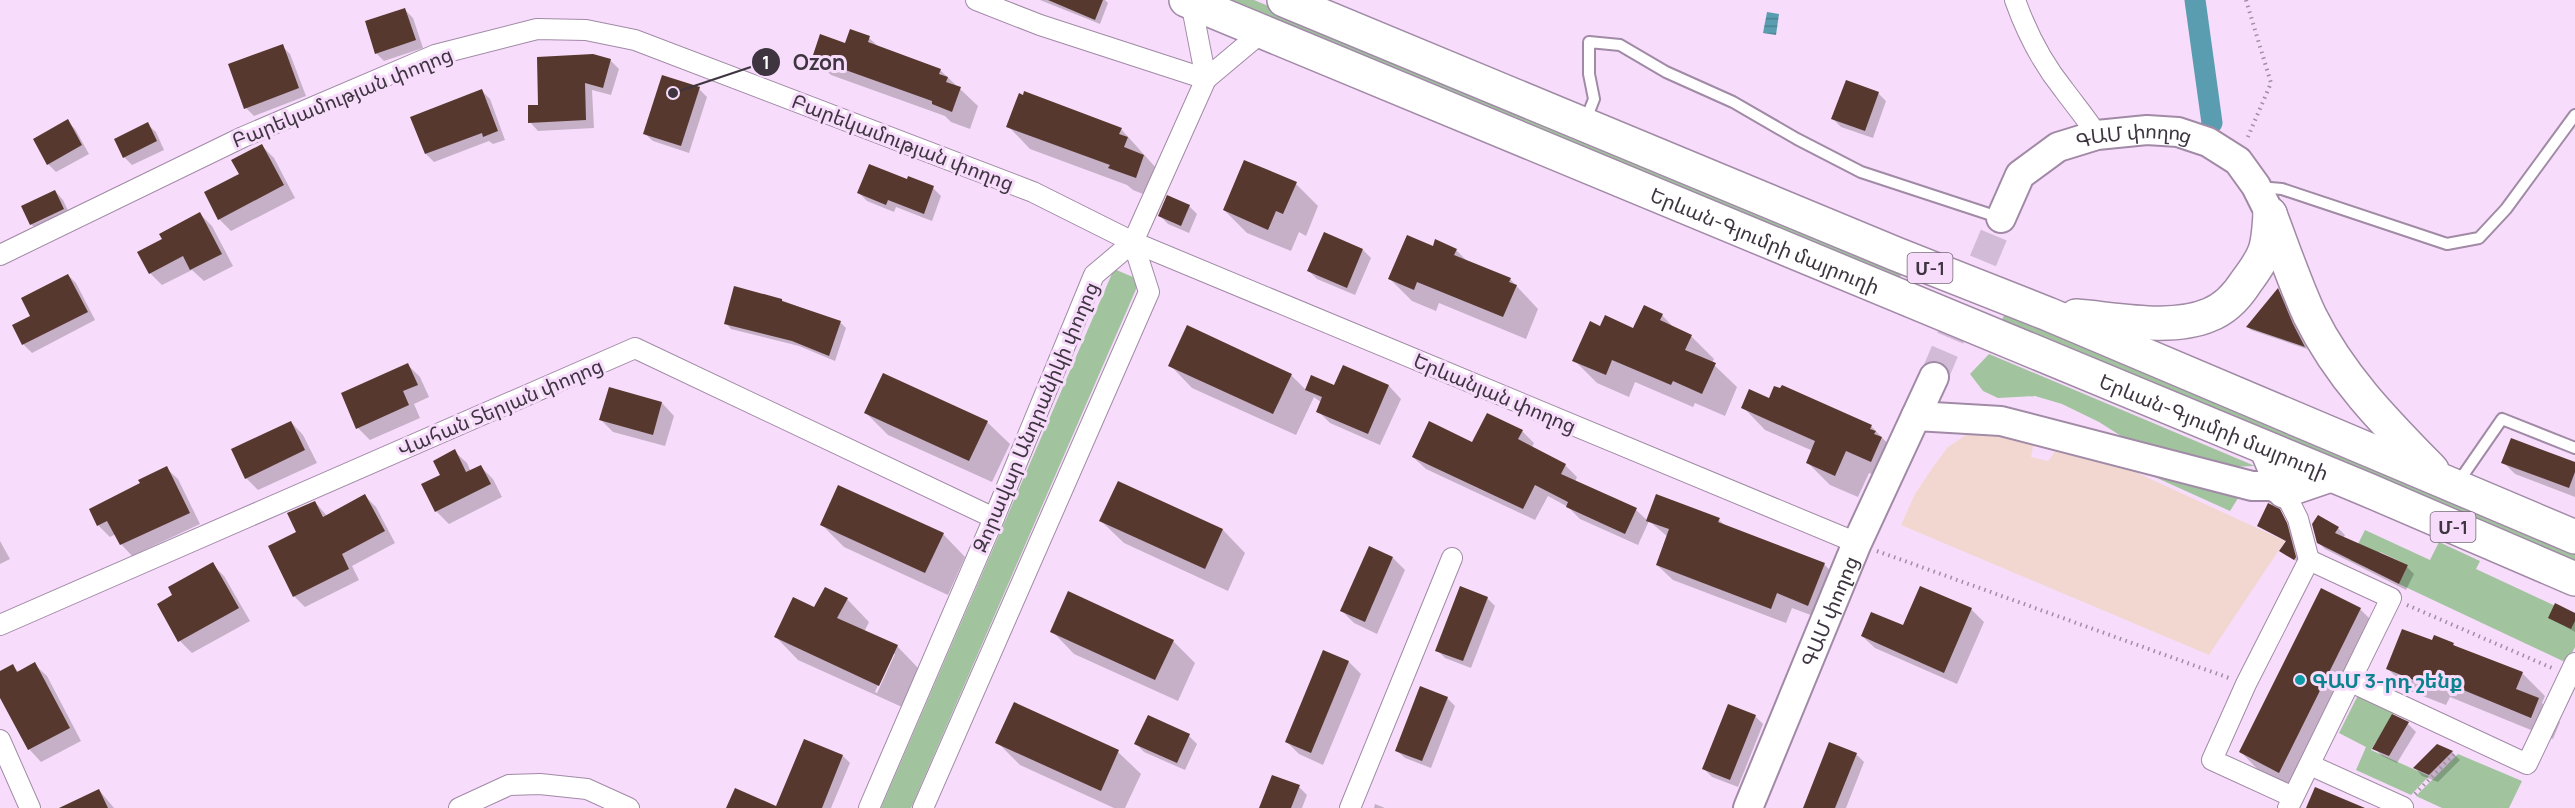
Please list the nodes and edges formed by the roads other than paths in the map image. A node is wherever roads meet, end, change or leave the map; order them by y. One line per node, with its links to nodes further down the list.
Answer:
1 (976, 0): 6 (street)
2 (1284, 0): 8 (highway, Երևան-Գյումրի մայրուղի / Մ-1)
3 (2015, 0): 9 (street)
4 (1189, 1): 5 (highway, Երևան-Գյումրի մայրուղի / Մ-1); 6 (street)
5 (1262, 32): 6 (street); 18 (highway, Երևան-Գյումրի մայրուղի / Մ-1)
6 (1206, 79): 12 (street)
7 (2575, 114): 10 (lane)
8 (1585, 123): 11 (lane); 14 (highway, Երևան-Գյումրի մայրուղի / Մ-1)
9 (2097, 135): 10 (street, ԳԱՄ փողոց); 11 (street, ԳԱՄ փողոց)
10 (2263, 200): 14 (highway); 20 (highway)
11 (2001, 218)
12 (1133, 242): 13 (street, Բարեկամության փողոց); 22 (street, Զորավար Անդրանիկի փողոց); 24 (street, Երևանյան փողոց); 40 (street)
13 (0, 255)
14 (2048, 314): 20 (highway, Երևան-Գյումրի մայրուղի / Մ-1)
15 (1934, 377): 16 (street, ԳԱՄ փողոց)
16 (1916, 416): 21 (street); 24 (street, ԳԱՄ փողոց)
17 (2575, 448): 20 (lane)
18 (2267, 450): 19 (highway, Երևան-Գյումրի մայրուղի / Մ-1); 21 (highway)
19 (2331, 475): 21 (highway); 27 (highway, Երևան-Գյումրի մայրուղի / Մ-1)
20 (2449, 484): 23 (highway, Երևան-Գյումրի մայրուղի / Մ-1)
21 (2284, 491): 26 (street)
22 (994, 518): 28 (street, Վահան Տերյան փողոց); 39 (street, Զորավար Անդրանիկի փողոց)
23 (2575, 537)
24 (1857, 543): 42 (street, ԳԱՄ փողոց)
25 (1452, 558): 41 (street)
26 (2309, 560): 30 (street); 34 (street)
27 (2575, 579)
28 (0, 625)
29 (2572, 670): 30 (street)
30 (2350, 682): 32 (street)
31 (0, 740): 36 (street)
32 (2310, 765): 34 (street); 35 (street)
33 (586, 799): 37 (street); 38 (street)
34 (2290, 803)
35 (2403, 807)
36 (30, 808)
37 (459, 808)
38 (629, 808)
39 (869, 808)
40 (923, 808)
41 (1350, 808)
42 (1748, 808)

